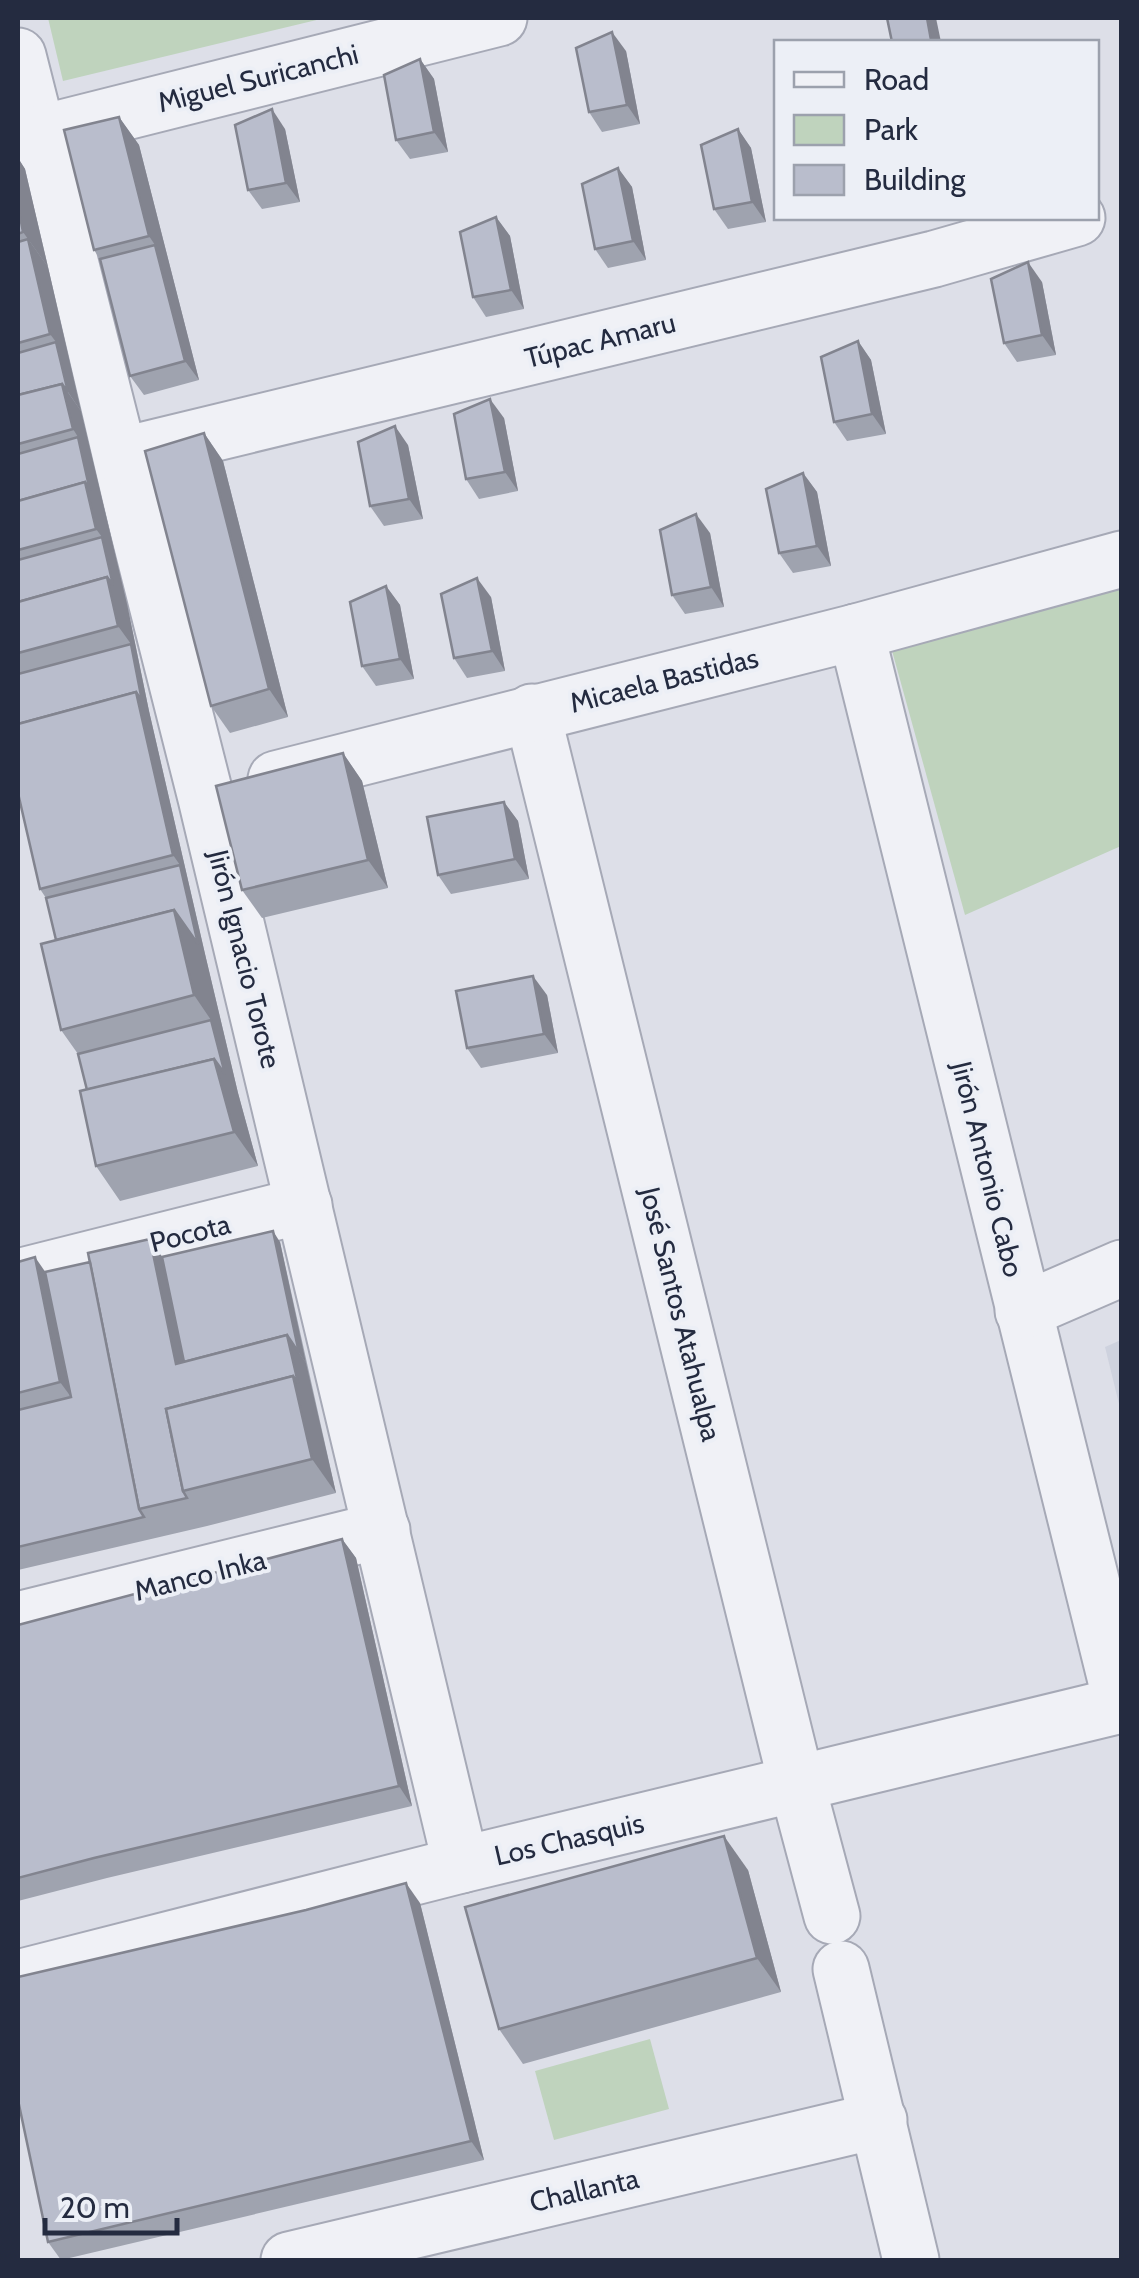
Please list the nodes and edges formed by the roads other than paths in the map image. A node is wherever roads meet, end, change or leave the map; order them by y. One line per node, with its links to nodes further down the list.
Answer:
1 (499, 18): 2 (street, Miguel Suricanchi)
2 (378, 32): 4 (street, Miguel Suricanchi)
3 (18, 56): 4 (street, Jirón Ignacio Torote)
4 (27, 137): 6 (street, Jirón Ignacio Torote)
5 (1070, 220): 6 (street, Túpac Amaru)
6 (120, 456): 10 (street, Jirón Ignacio Torote)
7 (1122, 560): 8 (street, Micaela Bastidas)
8 (856, 632): 9 (street, Micaela Bastidas); 14 (street, Jirón Antonio Cabo)
9 (532, 712): 10 (street, Micaela Bastidas); 18 (street, José Santos Atahualpa)
10 (206, 798): 11 (street, Jirón Ignacio Torote)
11 (304, 1205): 13 (street, Pocota); 15 (street, Jirón Ignacio Torote)
12 (1122, 1268): 14 (street)
13 (18, 1277)
14 (1024, 1311): 17 (street, Jirón Antonio Cabo)
15 (382, 1530): 16 (street, Manco Inka); 19 (street, Jirón Ignacio Torote)
16 (18, 1620)
17 (1120, 1691): 18 (street, Los Chasquis)
18 (796, 1785): 19 (street, Los Chasquis); 20 (street, José Santos Atahualpa)
19 (462, 1864): 22 (street, Los Chasquis)
20 (832, 1916)
21 (841, 1969): 23 (street)
22 (18, 1978)
23 (878, 2120): 24 (street, Challanta); 25 (street)
24 (289, 2260)
25 (911, 2260)

